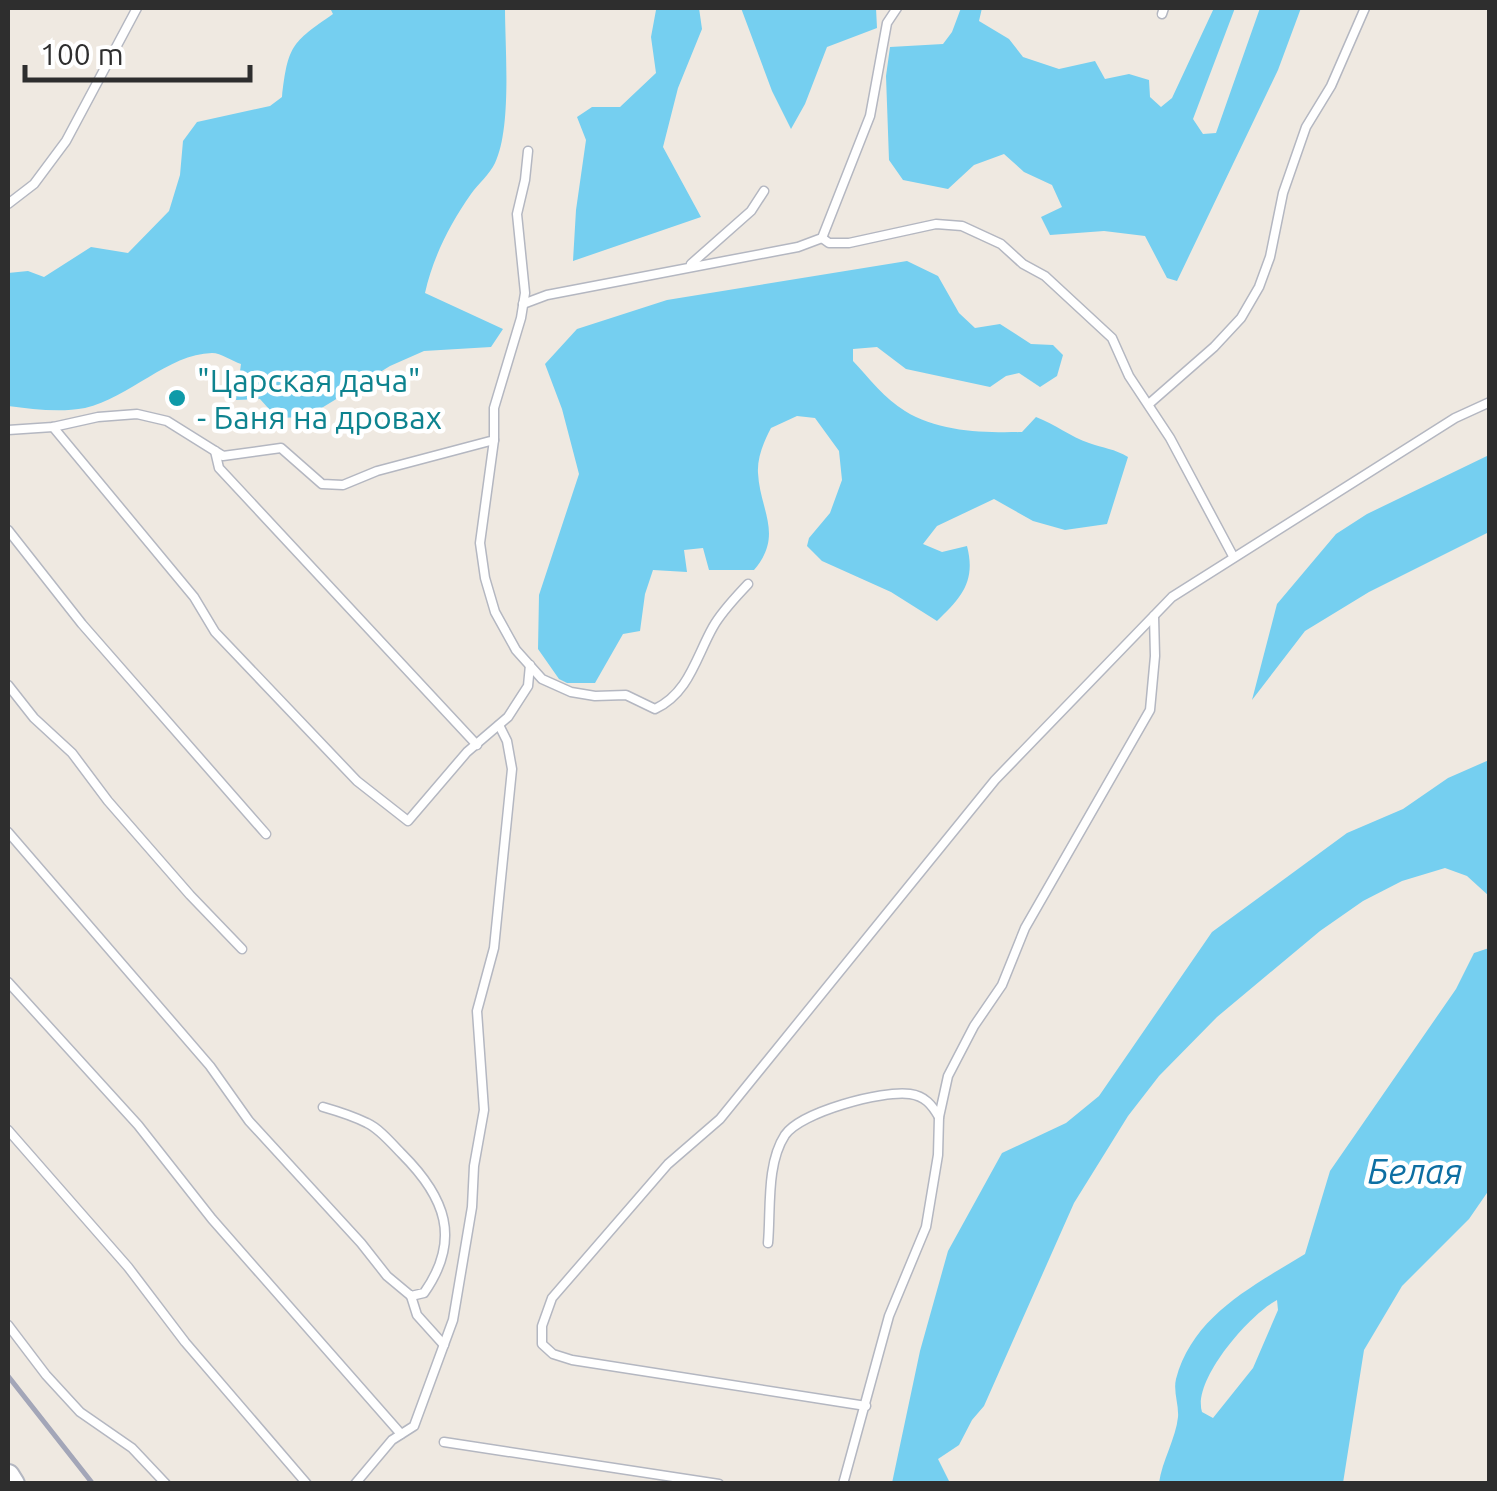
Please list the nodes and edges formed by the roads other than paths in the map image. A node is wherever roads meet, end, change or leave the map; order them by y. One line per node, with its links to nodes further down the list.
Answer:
1 (136, 8): 6 (lane)
2 (896, 8): 7 (lane)
3 (1365, 8): 10 (lane)
4 (528, 151): 9 (lane)
5 (764, 191): 8 (lane)
6 (8, 204)
7 (822, 238): 8 (lane); 10 (lane)
8 (688, 266): 9 (lane)
9 (523, 304): 14 (lane)
10 (1150, 402): 17 (lane)
11 (1490, 402): 17 (lane)
12 (53, 427): 13 (lane); 15 (lane); 23 (lane)
13 (8, 430)
14 (494, 440): 15 (lane); 20 (lane)
15 (215, 451): 23 (lane)
16 (8, 530): 25 (lane)
17 (1234, 556): 19 (lane)
18 (748, 584): 20 (lane)
19 (1154, 616): 29 (lane); 35 (lane)
20 (530, 665): 22 (lane)
21 (8, 685): 26 (lane)
22 (499, 726): 23 (lane); 34 (lane)
23 (476, 745)
24 (8, 832): 32 (lane)
25 (266, 834)
26 (242, 950)
27 (8, 982): 36 (lane)
28 (322, 1106): 32 (lane)
29 (940, 1117): 31 (lane); 35 (lane)
30 (8, 1130): 41 (lane)
31 (768, 1243)
32 (411, 1296): 34 (lane)
33 (8, 1325): 40 (lane)
34 (444, 1345): 36 (lane)
35 (866, 1406): 44 (lane)
36 (401, 1434): 42 (lane)
37 (444, 1442): 43 (lane)
38 (8, 1476): 39 (street)
39 (13, 1484)
40 (166, 1484)
41 (307, 1484)
42 (356, 1484)
43 (719, 1484)
44 (844, 1484)

